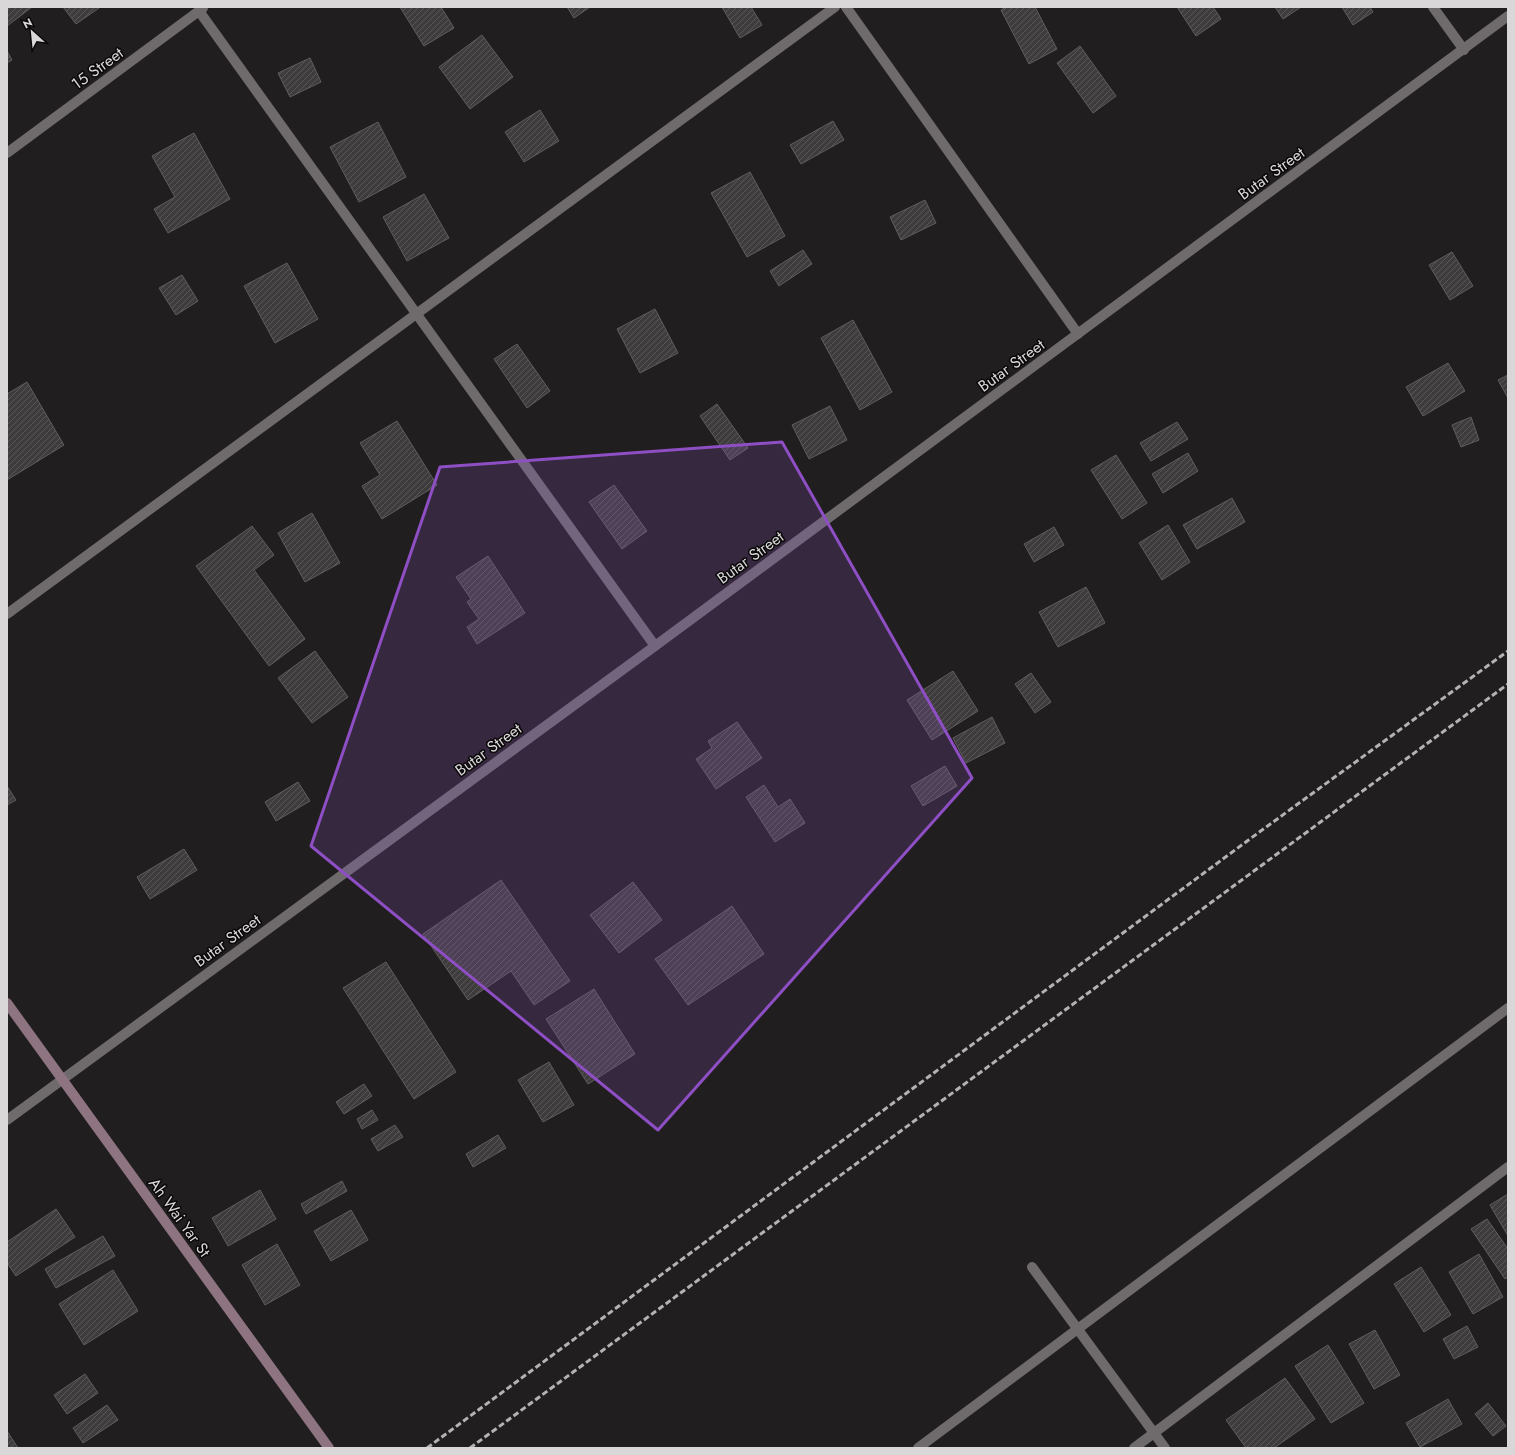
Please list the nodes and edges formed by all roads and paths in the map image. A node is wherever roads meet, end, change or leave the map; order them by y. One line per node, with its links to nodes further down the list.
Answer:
1 (835, 7): 8 (street)
2 (846, 7): 9 (street)
3 (1433, 7): 6 (street)
4 (202, 9): 7 (street, 15 Street); 8 (street)
5 (1508, 16): 6 (street, Butar Street)
6 (1464, 50): 9 (street, Butar Street)
7 (7, 152)
8 (417, 314): 10 (street); 11 (street)
9 (1078, 334): 11 (street, Butar Street)
10 (7, 614)
11 (655, 646): 14 (street, Butar Street)
12 (7, 1003): 14 (street, Ah Wai Yar St)
13 (1508, 1008): 18 (street)
14 (62, 1078): 15 (street, Butar Street); 20 (street, Ah Wai Yar St)
15 (7, 1120)
16 (1508, 1167): 19 (street)
17 (1032, 1267): 18 (street)
18 (1078, 1330): 19 (street); 21 (street)
19 (1154, 1433): 22 (street); 23 (street)
20 (329, 1448)
21 (918, 1448)
22 (1134, 1448)
23 (1165, 1448)

